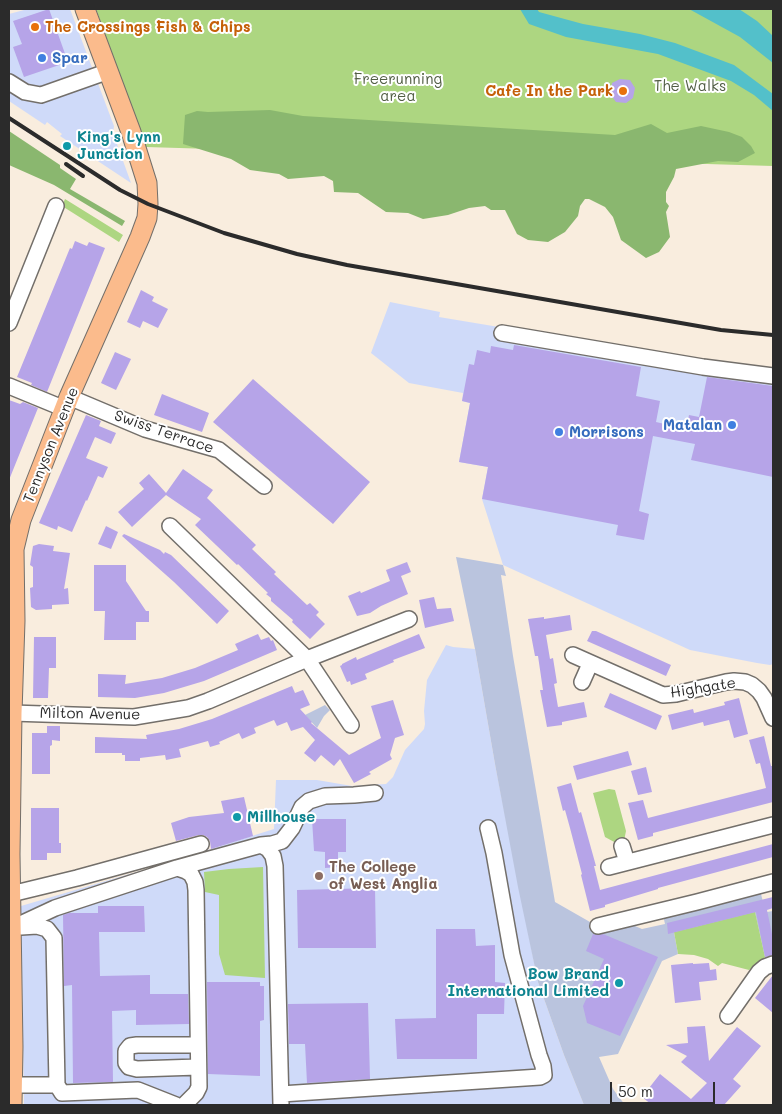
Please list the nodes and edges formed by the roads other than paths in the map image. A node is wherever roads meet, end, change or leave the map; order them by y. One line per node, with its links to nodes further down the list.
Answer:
1 (85, 9): 2 (main road, Tennyson Avenue)
2 (109, 71): 3 (street); 9 (main road, Tennyson Avenue)
3 (9, 82)
4 (56, 206): 5 (street)
5 (9, 323)
6 (502, 334): 7 (street)
7 (773, 376)
8 (9, 386): 9 (street, Swiss Terrace)
9 (67, 403): 10 (street, Swiss Terrace); 12 (main road, Tennyson Avenue)
10 (261, 477)
11 (170, 526): 15 (street)
12 (11, 571): 18 (main road, Tennyson Avenue)
13 (409, 619): 15 (street, Milton Avenue)
14 (573, 655): 16 (street, Highgate)
15 (307, 659): 18 (street, Milton Avenue); 20 (street)
16 (590, 664): 17 (street); 19 (street, Highgate)
17 (582, 682)
18 (12, 713): 22 (main road, Tennyson Avenue)
19 (773, 718)
20 (350, 725)
21 (375, 793): 26 (street)
22 (10, 817): 32 (main road, Tennyson Avenue)
23 (773, 825): 28 (street)
24 (488, 828): 44 (street)
25 (201, 844): 32 (street)
26 (262, 845): 30 (street); 44 (street)
27 (622, 846): 28 (street)
28 (628, 862): 29 (street)
29 (609, 867)
30 (177, 868): 33 (street); 39 (street)
31 (773, 882): 34 (street)
32 (11, 894): 35 (main road, Tennyson Avenue)
33 (55, 908): 35 (street); 36 (street)
34 (598, 926)
35 (12, 928): 36 (street); 40 (main road, Tennyson Avenue)
36 (54, 938): 43 (street)
37 (773, 964): 38 (street)
38 (728, 1016)
39 (197, 1045): 41 (street); 41 (street)
40 (11, 1048): 42 (main road, Tennyson Avenue)
41 (198, 1067): 47 (street)
42 (12, 1085): 43 (street); 45 (main road, Tennyson Avenue)
43 (56, 1086): 46 (street)
44 (281, 1100)
45 (12, 1105)
46 (176, 1105)
47 (184, 1105)

